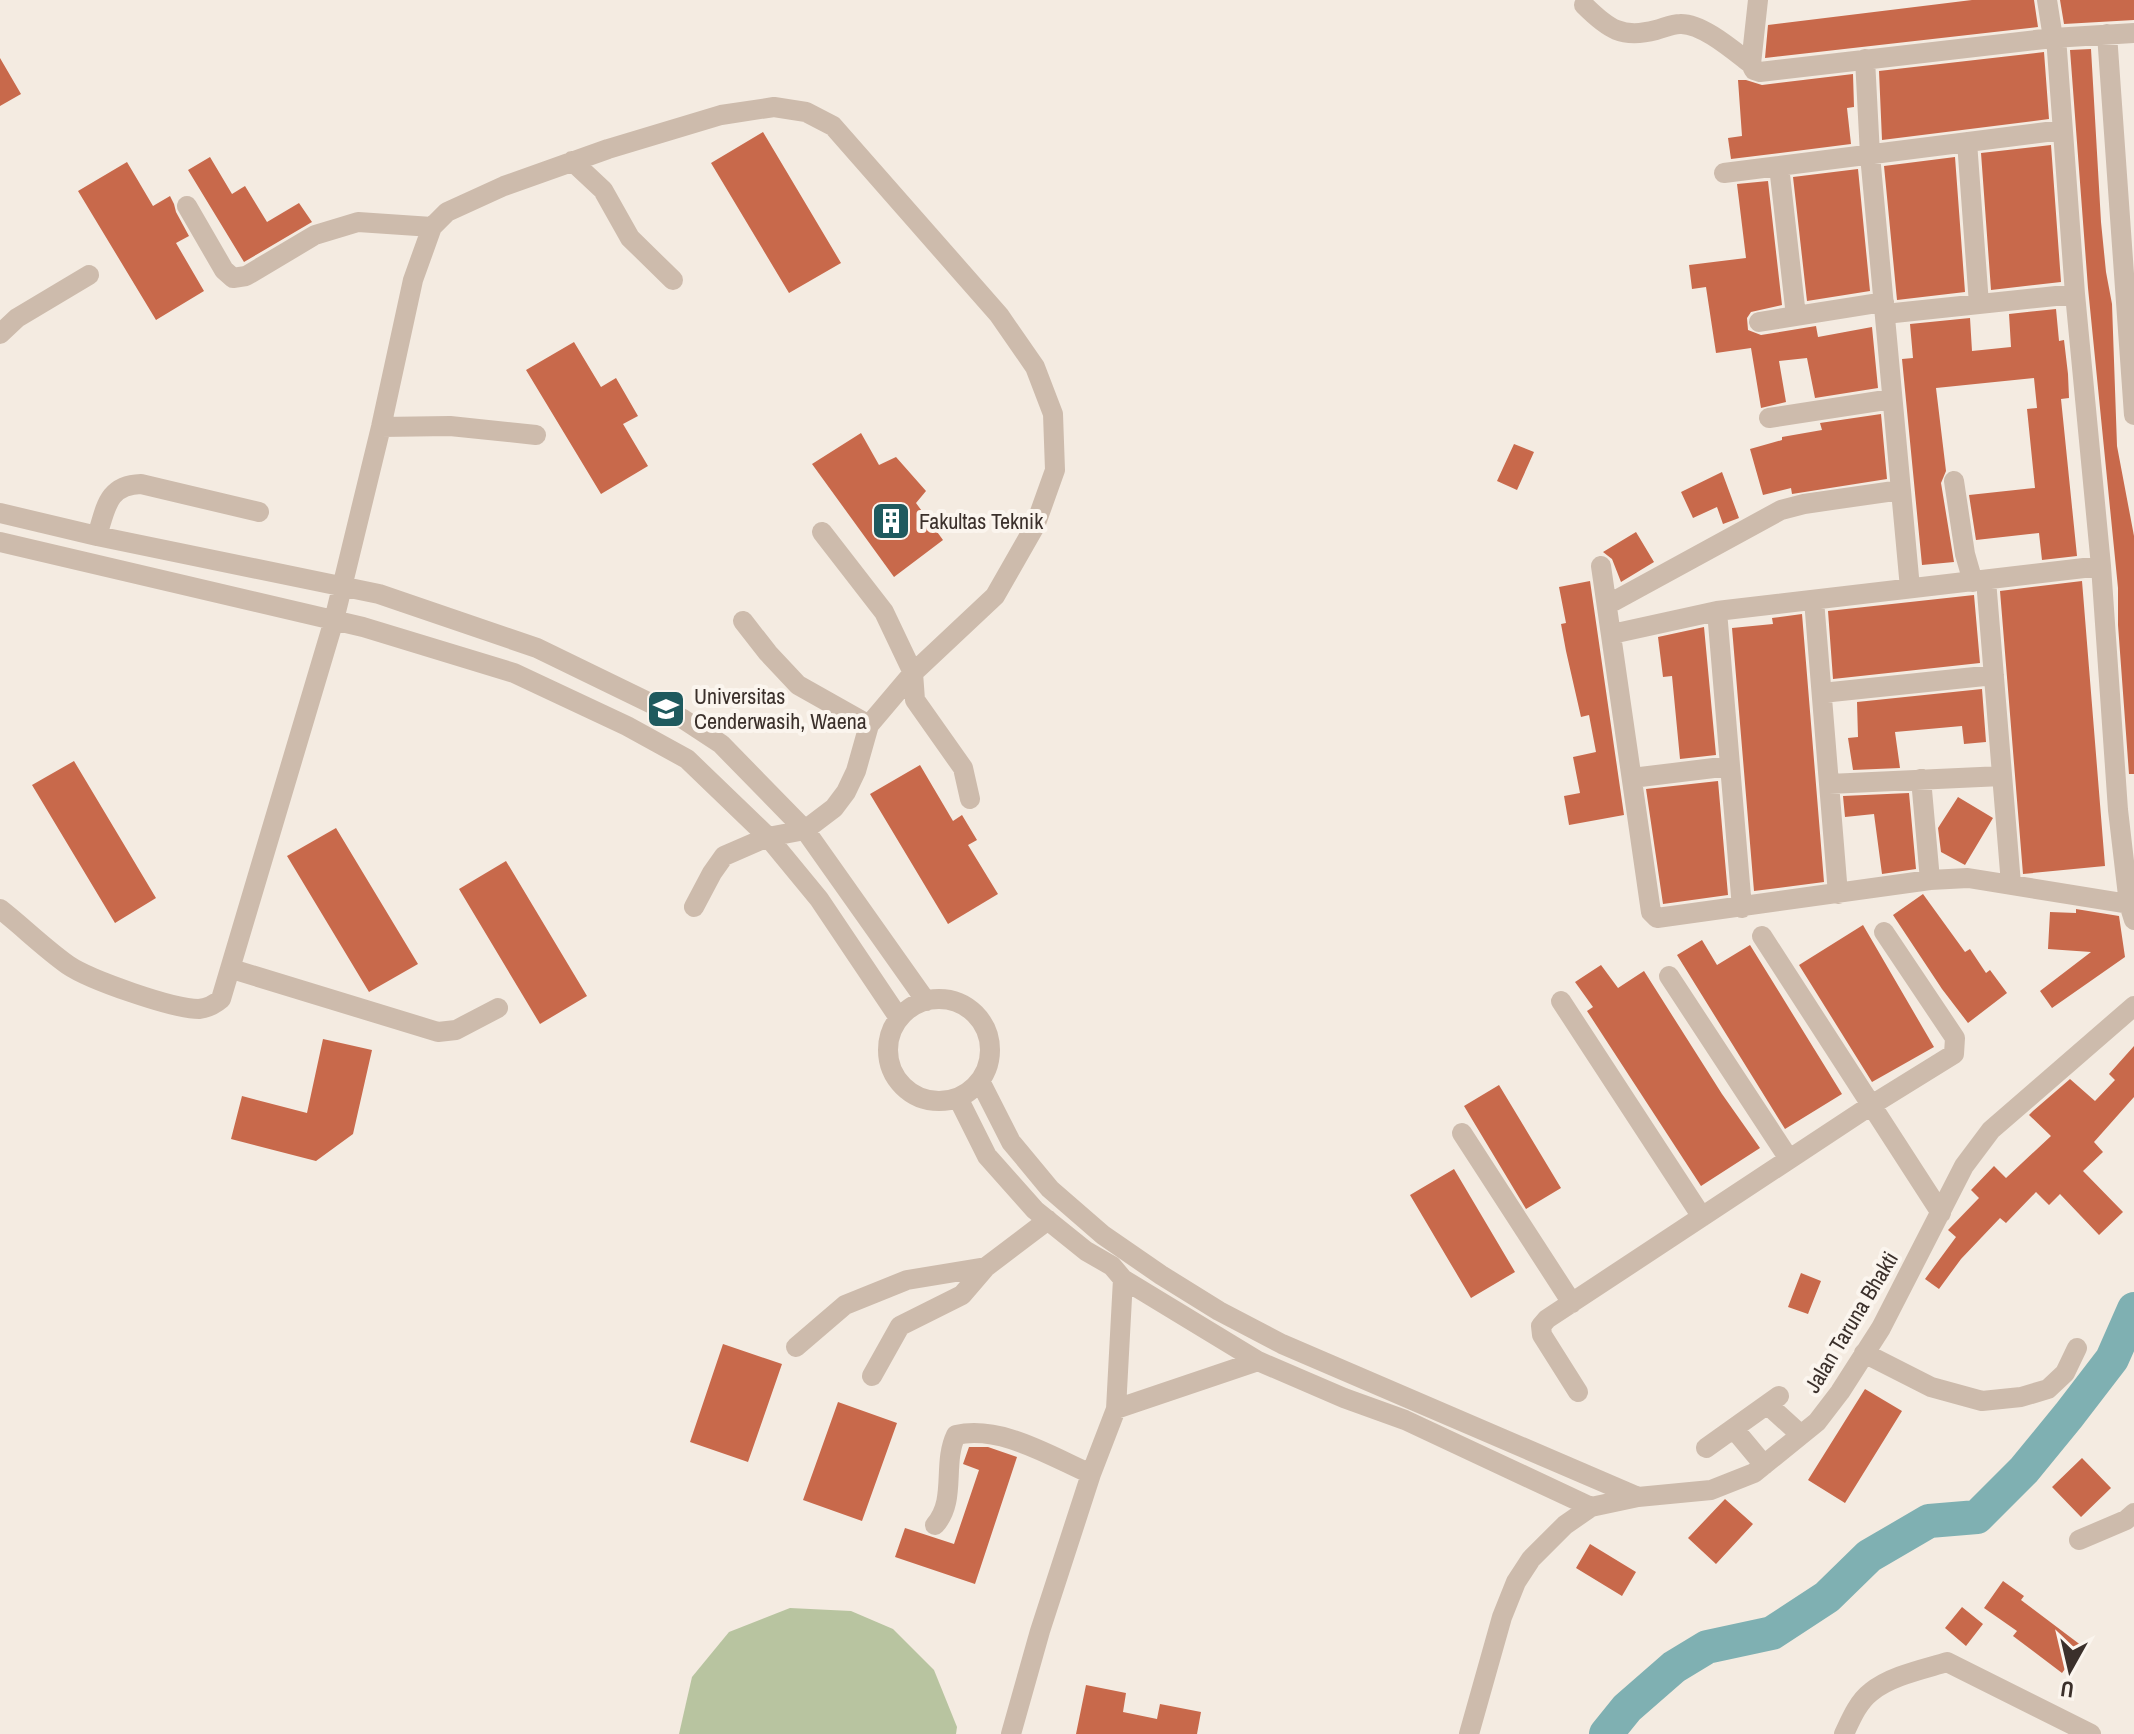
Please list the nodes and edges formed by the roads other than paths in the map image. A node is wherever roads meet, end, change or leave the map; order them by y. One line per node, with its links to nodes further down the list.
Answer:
1 (1758, 0): 8 (street)
2 (2047, 0): 6 (street)
3 (1584, 5): 8 (street)
4 (2134, 33): 5 (street)
5 (2107, 34): 6 (street); 26 (street)
6 (2054, 38): 7 (street); 9 (street)
7 (1865, 59): 8 (street); 11 (street)
8 (1751, 64)
9 (2062, 130): 10 (street); 19 (street)
10 (1967, 142): 11 (street); 20 (street)
11 (1870, 155): 13 (street); 21 (street)
12 (572, 161): 16 (street); 18 (street); 48 (street)
13 (1779, 166): 14 (street); 22 (street)
14 (1724, 173)
15 (187, 206): 16 (street)
16 (432, 227): 28 (street)
17 (89, 275): 24 (street)
18 (673, 280)
19 (2075, 294): 20 (street); 38 (street)
20 (1979, 304): 21 (street)
21 (1884, 308): 22 (street); 25 (street)
22 (1796, 316): 23 (street)
23 (1759, 322)
24 (0, 334)
25 (1892, 399): 27 (street); 31 (street)
26 (2134, 415)
27 (1769, 418)
28 (381, 427): 29 (street); 40 (street)
29 (536, 435)
30 (1954, 481): 39 (street)
31 (1901, 490): 41 (street); 43 (street)
32 (259, 512): 35 (street)
33 (0, 513): 35 (street)
34 (822, 532): 48 (street)
35 (97, 536): 40 (street)
36 (0, 542): 45 (street)
37 (1601, 566): 43 (street)
38 (2101, 566): 39 (street); 66 (street)
39 (1979, 581): 41 (street); 49 (street)
40 (342, 584): 45 (street); 58 (street)
41 (1910, 588): 42 (street)
42 (1814, 600): 44 (street); 50 (street)
43 (1607, 605): 47 (street)
44 (1717, 611): 47 (street); 52 (street)
45 (334, 620): 59 (street); 69 (street)
46 (743, 621): 51 (street)
47 (1612, 634): 54 (street)
48 (913, 673): 51 (street); 57 (street)
49 (1994, 675): 50 (street); 53 (street)
50 (1822, 693): 56 (street)
51 (869, 725): 58 (street)
52 (1730, 766): 54 (street); 64 (street)
53 (2002, 776): 55 (street); 61 (street)
54 (1632, 778): 64 (street)
55 (1921, 779): 56 (street); 60 (street)
56 (1829, 784): 62 (street)
57 (970, 799)
58 (805, 830): 59 (street); 71 (street)
59 (768, 837): 63 (street); 75 (street)
60 (1930, 880): 61 (street); 62 (street)
61 (2011, 884): 66 (street)
62 (1838, 894): 64 (street)
63 (694, 907)
64 (1742, 908)
65 (0, 909): 69 (street)
66 (2132, 912)
67 (1884, 932): 78 (street)
68 (1762, 936): 78 (street)
69 (232, 969): 74 (street)
70 (1669, 976): 80 (street)
71 (926, 1001): 75 (street); 76 (street)
72 (1561, 1001): 82 (street)
73 (2134, 1006): 81 (street, Jalan Taruna Bhakti)
74 (498, 1008)
75 (899, 1018): 77 (street)
76 (980, 1081): 77 (street); 99 (street)
77 (958, 1098): 83 (street)
78 (1870, 1106): 80 (street); 81 (street)
79 (1462, 1133): 86 (street)
80 (1789, 1159): 82 (street)
81 (1941, 1213): 89 (street, Jalan Taruna Bhakti)
82 (1702, 1217): 86 (street)
83 (1048, 1220): 84 (street); 85 (street)
84 (986, 1267): 87 (street); 91 (street)
85 (1123, 1279): 90 (street); 93 (street)
86 (1572, 1303): 92 (street)
87 (796, 1347)
88 (2077, 1348): 89 (street)
89 (1864, 1353): 95 (street, Jalan Taruna Bhakti)
90 (1258, 1361): 93 (street); 100 (street)
91 (872, 1376)
92 (1578, 1392)
93 (1116, 1409): 98 (street)
94 (1734, 1429): 95 (street); 96 (street); 97 (street)
95 (1801, 1435): 97 (street, Jalan Taruna Bhakti)
96 (1706, 1448)
97 (1764, 1465): 99 (street, Jalan Taruna Bhakti)
98 (1091, 1474): 102 (street); 104 (street)
99 (1638, 1497): 100 (street, Jalan Taruna Bhakti)
100 (1591, 1507): 105 (street, Jalan Taruna Bhakti)
101 (2134, 1513): 103 (street)
102 (935, 1525)
103 (2079, 1540)
104 (1011, 1734)
105 (1469, 1734)
106 (1844, 1734): 107 (street)
107 (2091, 1734)

